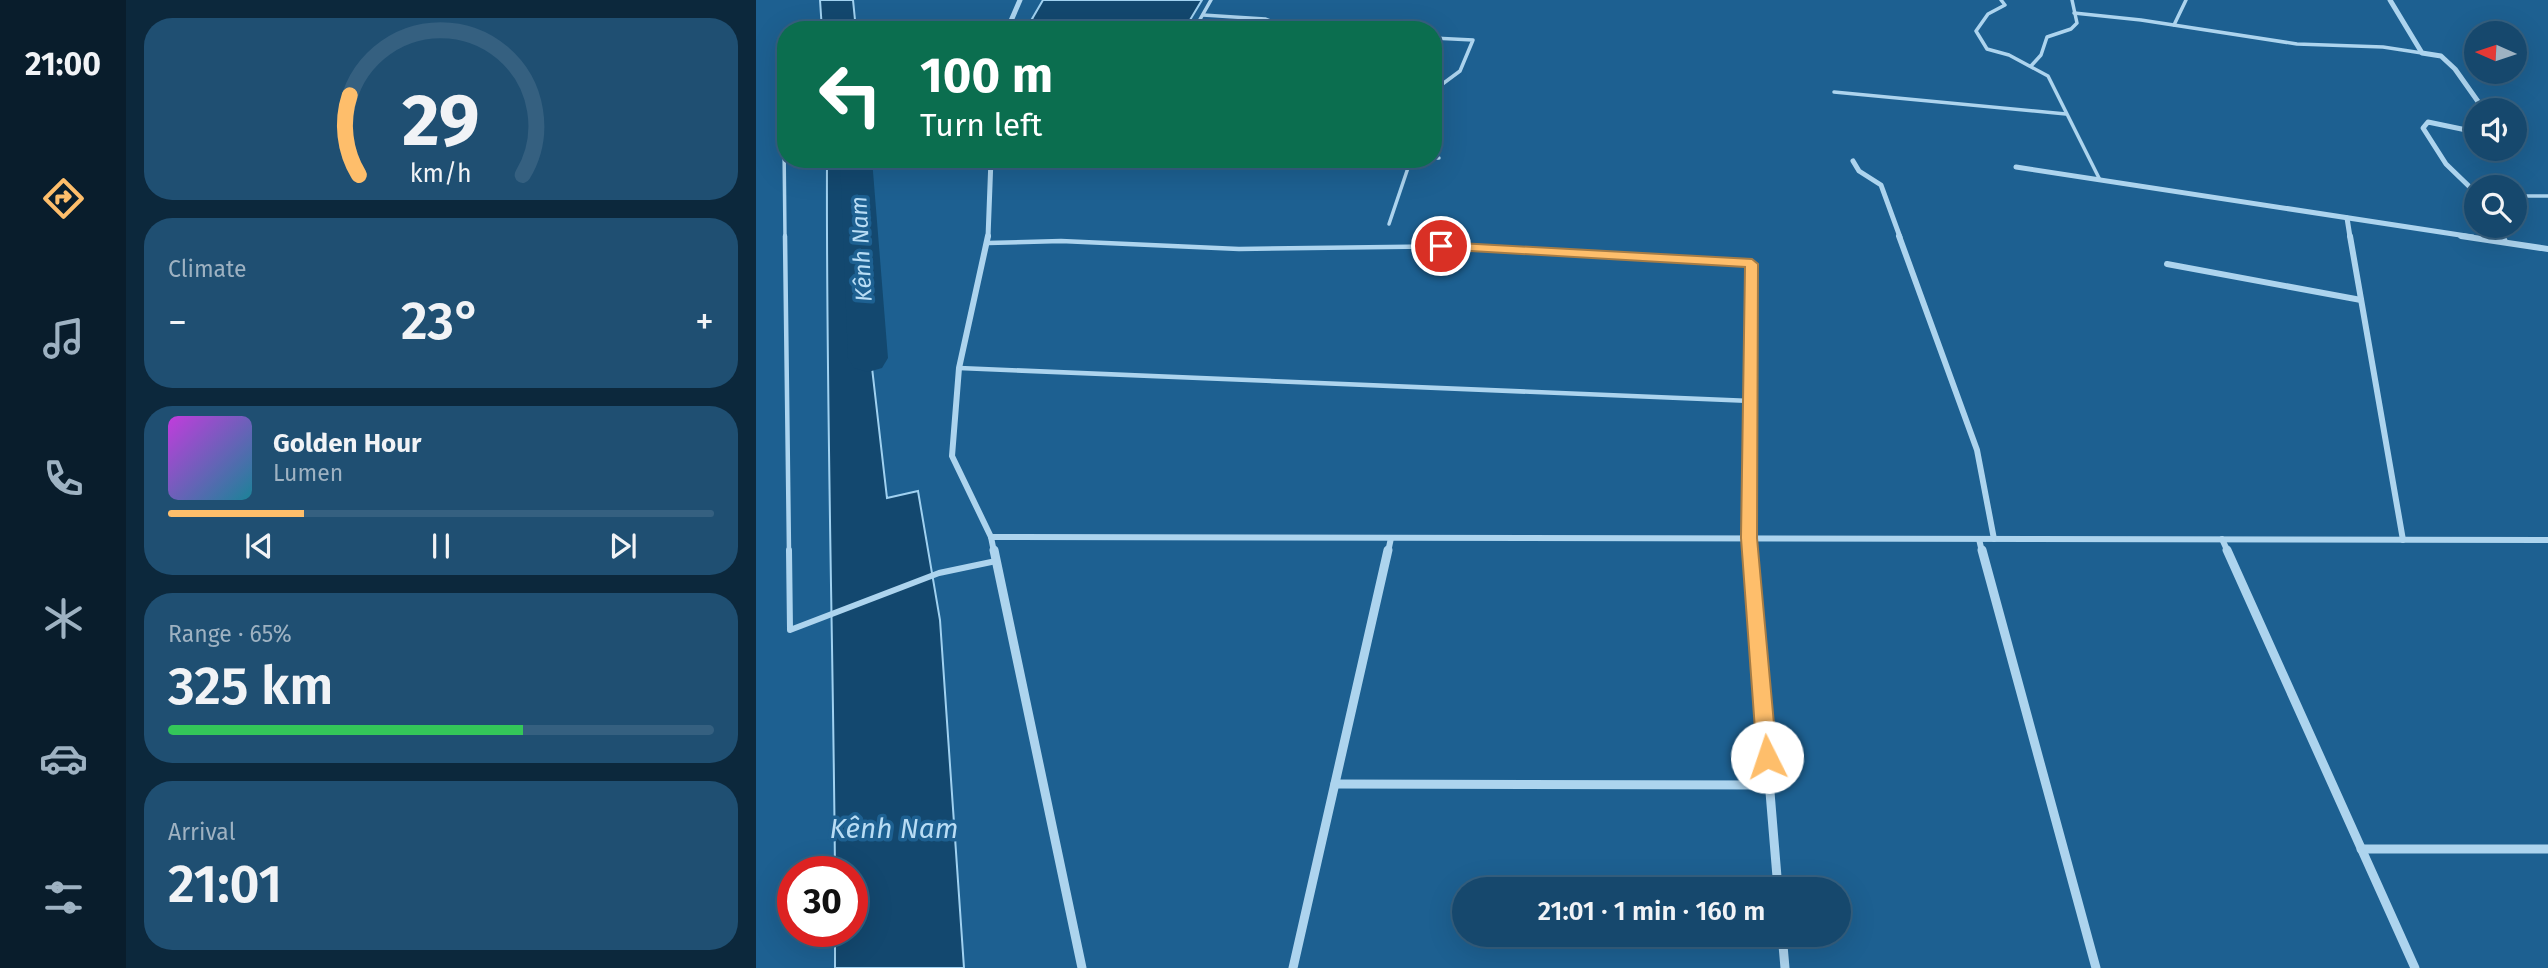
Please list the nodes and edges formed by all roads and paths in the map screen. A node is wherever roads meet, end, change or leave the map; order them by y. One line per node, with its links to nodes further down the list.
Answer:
1 (1020, 0): 9 (street)
2 (1211, 0): 8 (lane)
3 (2001, 0): 15 (lane)
4 (2072, 0): 7 (lane)
5 (2186, 0): 12 (lane)
6 (2390, 0): 14 (street)
7 (2074, 13): 12 (lane); 15 (lane)
8 (1203, 15): 10 (lane); 11 (lane)
9 (1011, 21)
10 (1199, 21)
11 (1270, 21)
12 (2174, 25): 14 (lane)
13 (1442, 38): 16 (lane)
14 (2422, 53): 18 (street)
15 (2031, 66): 19 (lane)
16 (1442, 84)
17 (1834, 92): 19 (lane)
18 (2476, 98)
19 (2066, 114): 26 (lane)
20 (2464, 130): 27 (street)
21 (1853, 161): 44 (street)
22 (2016, 167): 26 (street)
23 (784, 168): 48 (lane)
24 (990, 168): 34 (street)
25 (1407, 168): 31 (lane)
26 (2100, 180): 30 (street)
27 (2464, 182)
28 (2527, 196): 29 (lane)
29 (2548, 196)
30 (2347, 218): 33 (street); 37 (street)
31 (1389, 224)
32 (2504, 238): 33 (lane)
33 (2506, 242): 35 (street)
34 (988, 243): 38 (street); 39 (lane)
35 (2548, 249)
36 (2167, 264): 37 (street)
37 (2361, 300): 46 (street)
38 (958, 368): 39 (lane); 40 (street)
39 (1751, 401): 42 (lane)
40 (991, 537): 41 (street); 48 (street)
41 (1391, 538): 42 (street); 49 (street)
42 (1749, 538): 43 (street); 50 (street)
43 (1979, 539): 44 (street); 58 (street)
44 (1994, 539): 45 (street)
45 (2222, 539): 46 (street); 51 (street)
46 (2403, 540): 47 (street)
47 (2548, 540)
48 (996, 561): 55 (street)
49 (1335, 784): 50 (street); 56 (street)
50 (1769, 785): 53 (street)
51 (2361, 849): 52 (street); 59 (street)
52 (2548, 849)
53 (1777, 877)
54 (1783, 947): 57 (street)
55 (1082, 968)
56 (1293, 968)
57 (1784, 968)
58 (2096, 968)
59 (2415, 968)

